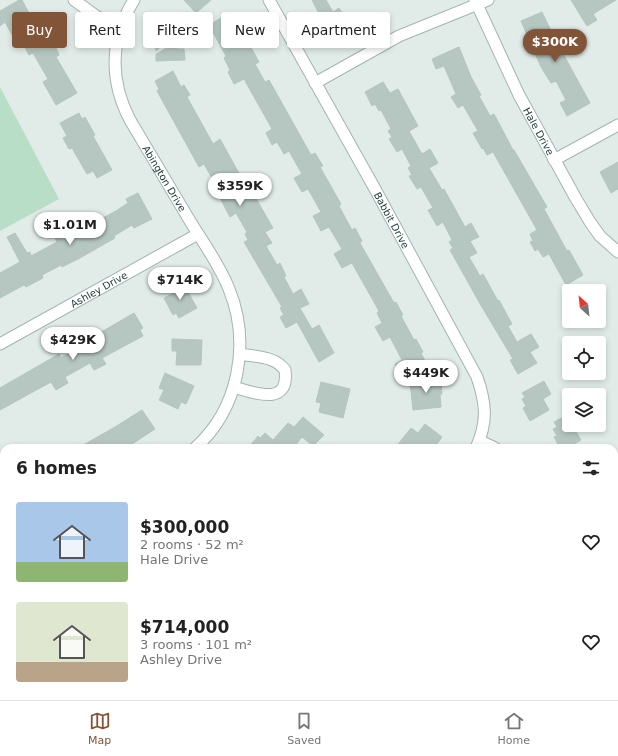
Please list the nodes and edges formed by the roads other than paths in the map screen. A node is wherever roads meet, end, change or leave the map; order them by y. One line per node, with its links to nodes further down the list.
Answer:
1 (74, 0): 5 (street)
2 (134, 0): 6 (street, Abington Drive)
3 (269, 0): 8 (street, Babbit Drive)
4 (480, 1): 8 (street); 10 (street, Hale Drive)
5 (90, 12)
6 (128, 12)
7 (116, 48): 11 (street, Abington Drive)
8 (315, 83): 17 (street, Babbit Drive)
9 (618, 125): 10 (street)
10 (554, 160): 12 (street, Hale Drive)
11 (198, 234): 13 (street, Ashley Drive); 14 (street, Abington Drive)
12 (618, 252)
13 (0, 344)
14 (240, 354): 15 (street, Abington Drive); 15 (street)
15 (234, 387): 16 (street, Abington Drive)
16 (199, 444)
17 (478, 444)

